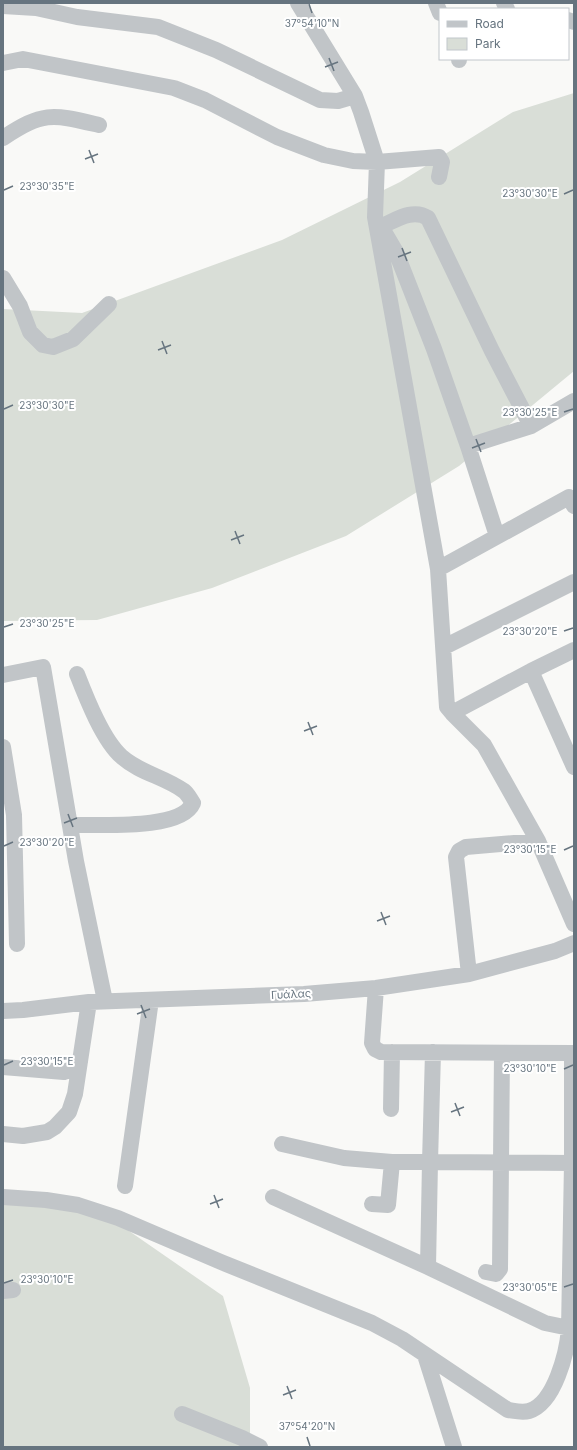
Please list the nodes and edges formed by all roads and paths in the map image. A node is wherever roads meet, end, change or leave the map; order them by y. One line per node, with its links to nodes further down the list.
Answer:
1 (298, 3): 4 (street)
2 (3, 6): 4 (street)
3 (3, 63): 7 (street)
4 (355, 96): 7 (street)
5 (99, 125): 6 (street)
6 (3, 138)
7 (377, 162): 8 (street); 9 (street)
8 (439, 177)
9 (378, 221): 13 (street); 14 (street); 17 (street)
10 (3, 278): 11 (street)
11 (109, 304)
12 (574, 401): 13 (street)
13 (531, 426): 14 (street)
14 (468, 446): 16 (street)
15 (572, 497): 16 (street)
16 (497, 536): 17 (street)
17 (438, 569): 19 (street)
18 (574, 582): 19 (street)
19 (444, 647): 24 (street)
20 (574, 650): 21 (street)
21 (531, 671): 24 (street); 26 (street)
22 (77, 674): 27 (street)
23 (3, 675): 27 (street)
24 (452, 713): 28 (street)
25 (3, 747): 29 (street)
26 (574, 767)
27 (70, 824): 37 (street)
28 (538, 841): 30 (street); 33 (street)
29 (10, 892): 32 (street)
30 (574, 924)
31 (574, 943): 33 (street, Γυάλας)
32 (17, 944)
33 (469, 974): 34 (street, Γυάλας)
34 (376, 988): 35 (street, Γυάλας); 39 (street)
35 (151, 1000): 37 (street, Γυάλας); 52 (street)
36 (89, 1002): 37 (street, Γυάλας); 38 (street, Γυάλας); 43 (street)
37 (105, 1002)
38 (3, 1011)
39 (392, 1052): 40 (street); 45 (street)
40 (433, 1052): 41 (street); 49 (street)
41 (502, 1053): 42 (street); 50 (street)
42 (573, 1053): 51 (street)
43 (80, 1062): 44 (street); 46 (street)
44 (3, 1067)
45 (391, 1109)
46 (3, 1134)
47 (282, 1144): 48 (street)
48 (392, 1162): 49 (street); 55 (street)
49 (430, 1162): 50 (street); 56 (street)
50 (501, 1162): 51 (street); 57 (street)
51 (573, 1163): 58 (street)
52 (125, 1186)
53 (273, 1196): 56 (street)
54 (3, 1197): 60 (street)
55 (372, 1204)
56 (428, 1267): 59 (street)
57 (486, 1272)
58 (572, 1273): 59 (street)
59 (572, 1329): 60 (street)
60 (425, 1355): 63 (street)
61 (182, 1414): 62 (street)
62 (260, 1447)
63 (454, 1447)

